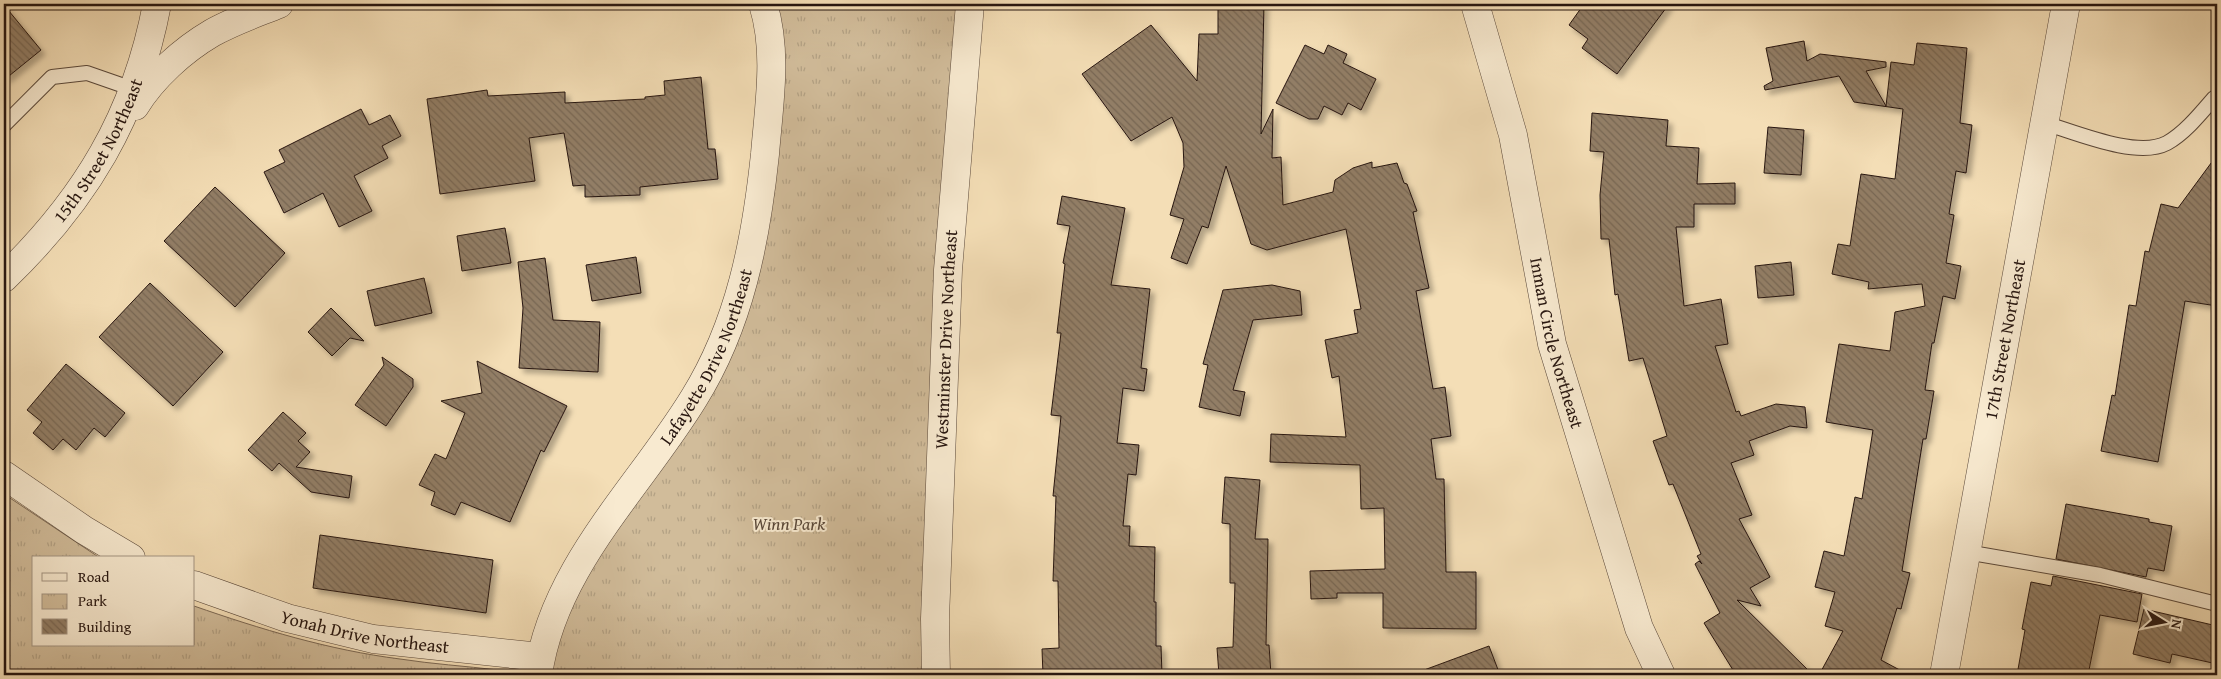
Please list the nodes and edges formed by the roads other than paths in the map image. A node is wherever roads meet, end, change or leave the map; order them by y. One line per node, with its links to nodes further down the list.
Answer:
1 (157, 4): 7 (street, 15th Street Northeast)
2 (279, 4): 11 (street)
3 (763, 4): 18 (street, Lafayette Drive Northeast)
4 (970, 4): 19 (street, Westminster Drive Northeast)
5 (1474, 4): 20 (street, Inman Circle Northeast)
6 (2066, 4): 9 (street, 17th Street Northeast)
7 (133, 89): 10 (lane); 11 (street, 15th Street Northeast)
8 (2217, 98): 9 (lane)
9 (2044, 123): 14 (street, 17th Street Northeast)
10 (4, 125)
11 (112, 141): 12 (street, 15th Street Northeast)
12 (4, 278)
13 (4, 475): 15 (street)
14 (1966, 552): 17 (lane); 21 (street, 17th Street Northeast)
15 (128, 556)
16 (195, 585): 18 (street, Yonah Drive Northeast)
17 (2217, 604)
18 (539, 666)
19 (936, 675)
20 (1661, 675)
21 (1944, 675)

